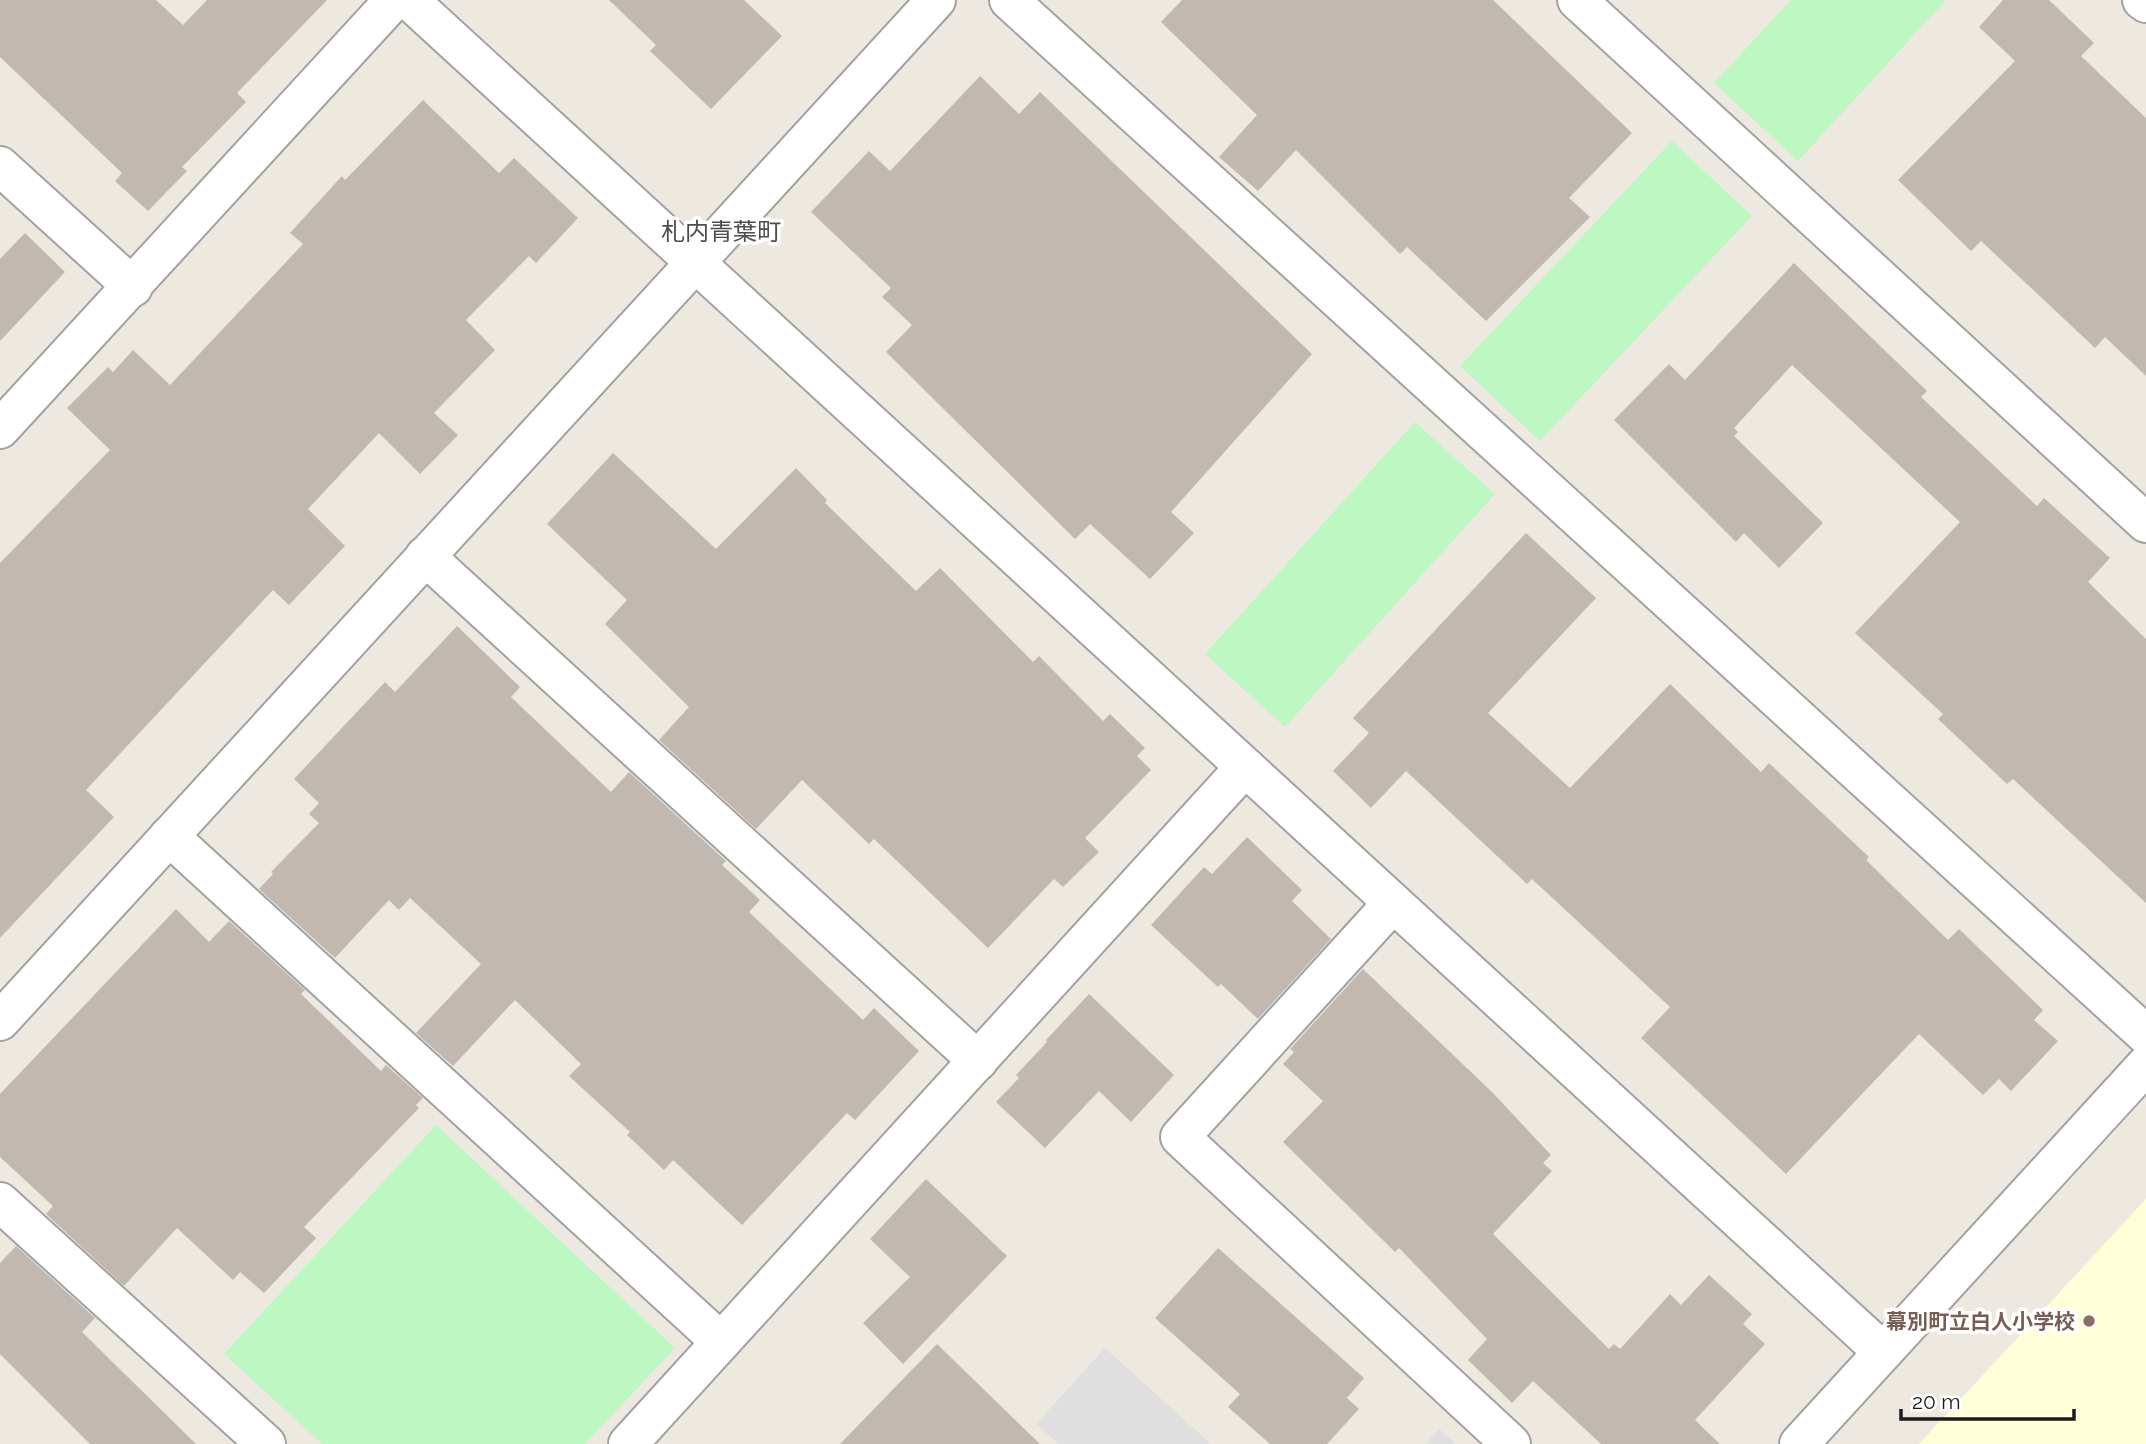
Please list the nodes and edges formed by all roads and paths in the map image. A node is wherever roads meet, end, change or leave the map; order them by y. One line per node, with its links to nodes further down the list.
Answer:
1 (394, 0): 8 (street)
2 (409, 0): 7 (street)
3 (936, 0): 7 (street)
4 (1009, 0): 16 (street)
5 (1577, 0): 10 (street)
6 (0, 166): 8 (street)
7 (694, 260): 11 (street); 12 (street)
8 (133, 286): 9 (street)
9 (0, 429)
10 (2146, 523)
11 (425, 556): 13 (street); 17 (street)
12 (1245, 767): 14 (street); 17 (street)
13 (169, 836): 15 (street); 20 (street)
14 (1393, 903): 21 (street); 24 (street)
15 (0, 1021)
16 (2146, 1035)
17 (978, 1061): 20 (street)
18 (2146, 1065): 21 (street)
19 (0, 1202): 22 (street)
20 (721, 1342): 23 (street)
21 (1882, 1352): 25 (street)
22 (266, 1444)
23 (628, 1444)
24 (1511, 1444)
25 (1799, 1444)

